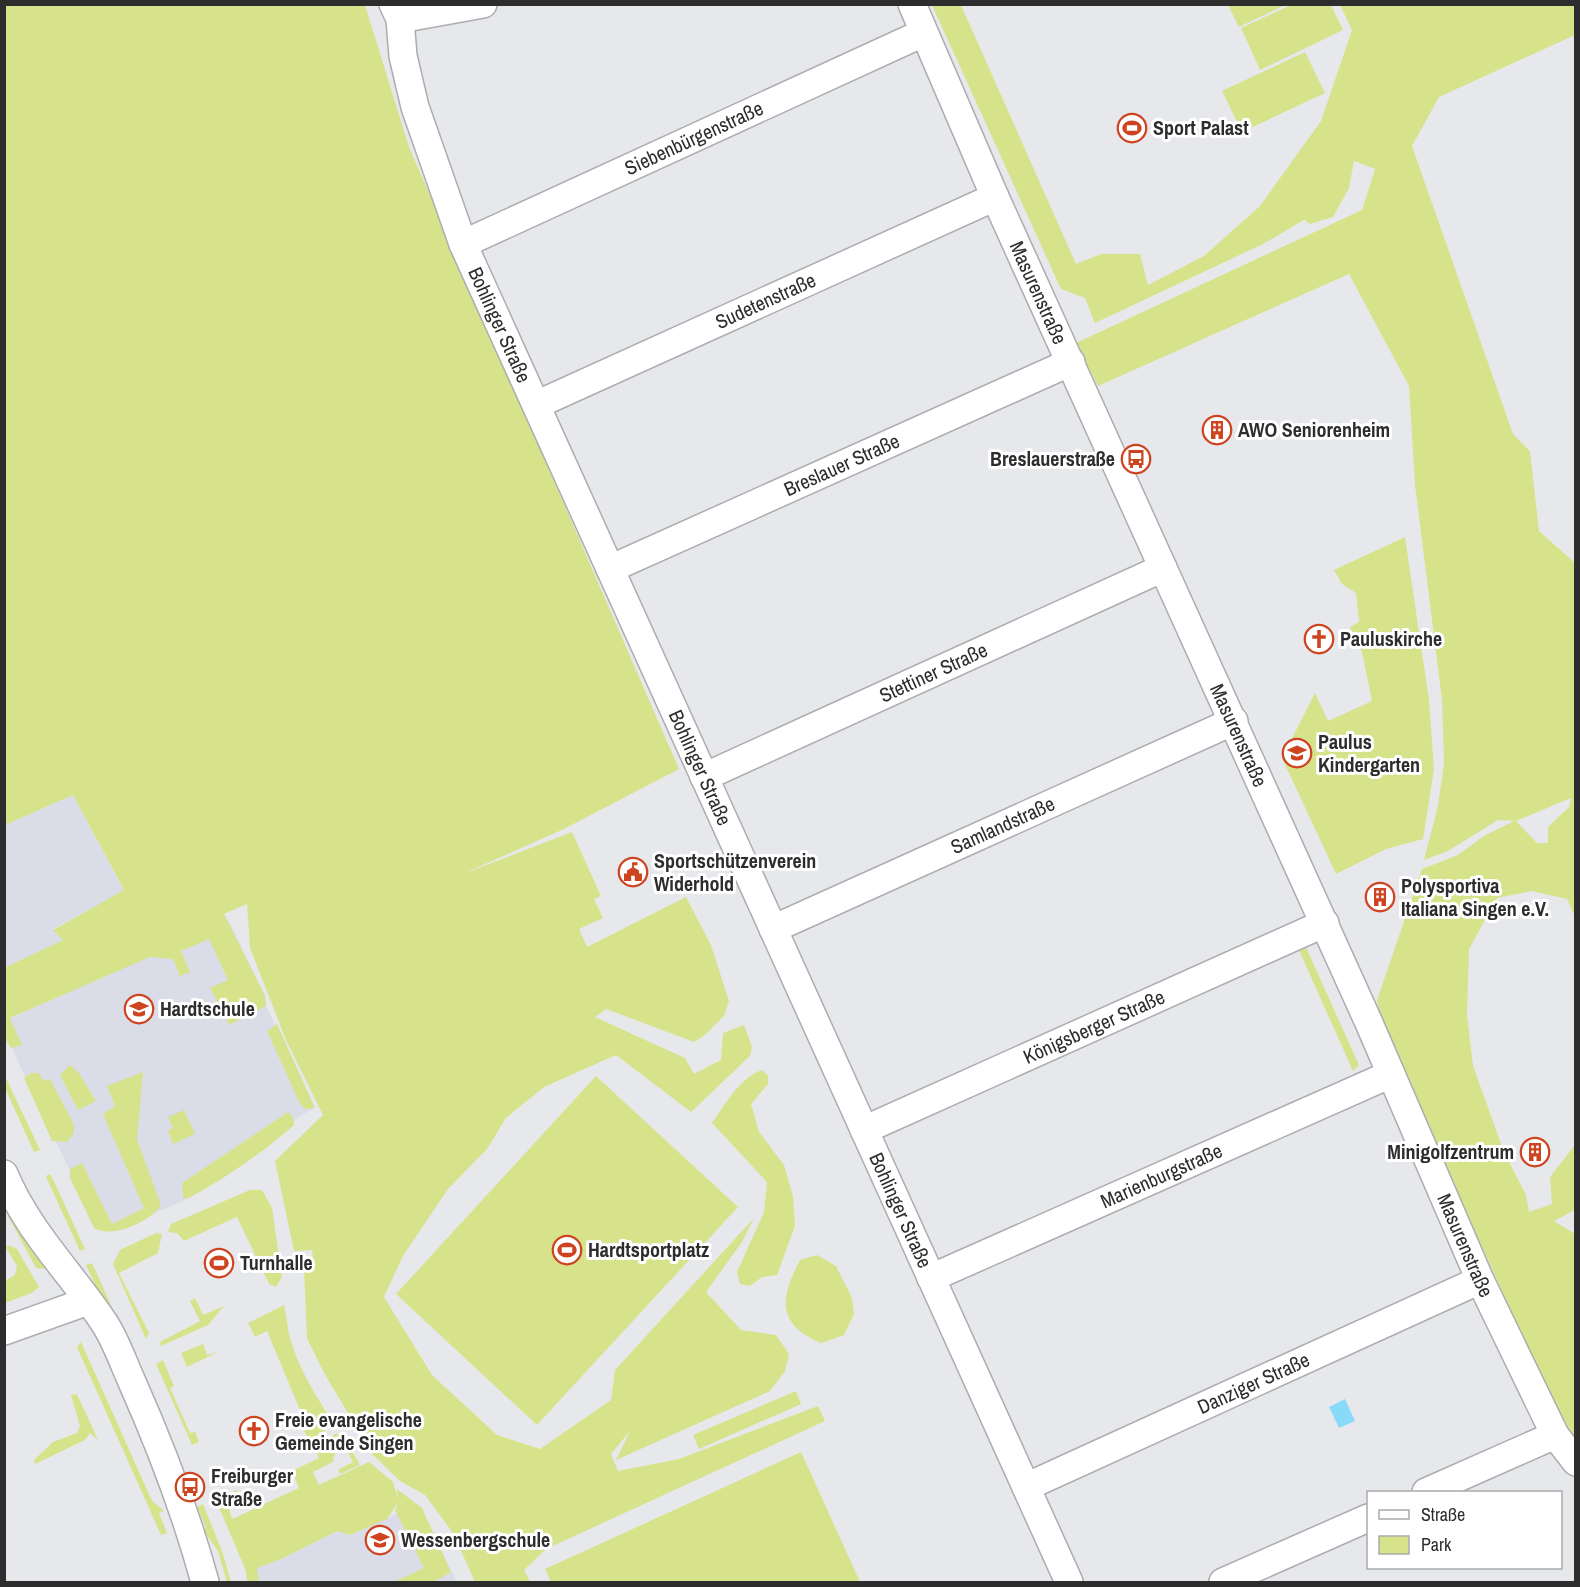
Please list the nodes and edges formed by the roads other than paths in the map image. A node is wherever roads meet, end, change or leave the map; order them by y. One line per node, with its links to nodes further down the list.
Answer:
1 (483, 4): 3 (street)
2 (912, 4): 4 (street, Masurenstraße)
3 (397, 12): 6 (street, Bohlinger Straße)
4 (923, 33): 5 (street, Masurenstraße); 6 (street, Siebenbürgenstraße)
5 (995, 197): 7 (street, Masurenstraße); 8 (street, Sudetenstraße)
6 (463, 244): 8 (street, Bohlinger Straße)
7 (1071, 362): 9 (street, Masurenstraße); 10 (street, Breslauer Straße)
8 (536, 405): 10 (street, Bohlinger Straße)
9 (1163, 568): 11 (street, Masurenstraße); 12 (street, Stettiner Straße)
10 (610, 569): 12 (street, Bohlinger Straße)
11 (1234, 722): 13 (street, Masurenstraße); 14 (street, Samlandstraße)
12 (704, 777): 14 (street, Bohlinger Straße)
13 (1325, 923): 15 (street, Masurenstraße); 16 (street, Königsberger Straße)
14 (773, 929): 16 (street, Bohlinger Straße)
15 (1391, 1074): 18 (street, Marienburgstraße); 19 (street, Masurenstraße)
16 (864, 1130): 18 (street, Bohlinger Straße)
17 (4, 1174): 20 (street)
18 (931, 1278): 24 (street, Bohlinger Straße)
19 (1480, 1280): 22 (street, Masurenstraße); 24 (street, Danziger Straße)
20 (88, 1301): 21 (street); 27 (street)
21 (4, 1330)
22 (1555, 1436): 23 (street, Masurenstraße); 25 (street)
23 (1575, 1462)
24 (1026, 1487): 28 (street, Bohlinger Straße)
25 (1428, 1491)
26 (1367, 1518): 29 (street)
27 (205, 1582)
28 (1069, 1582)
29 (1223, 1582)

